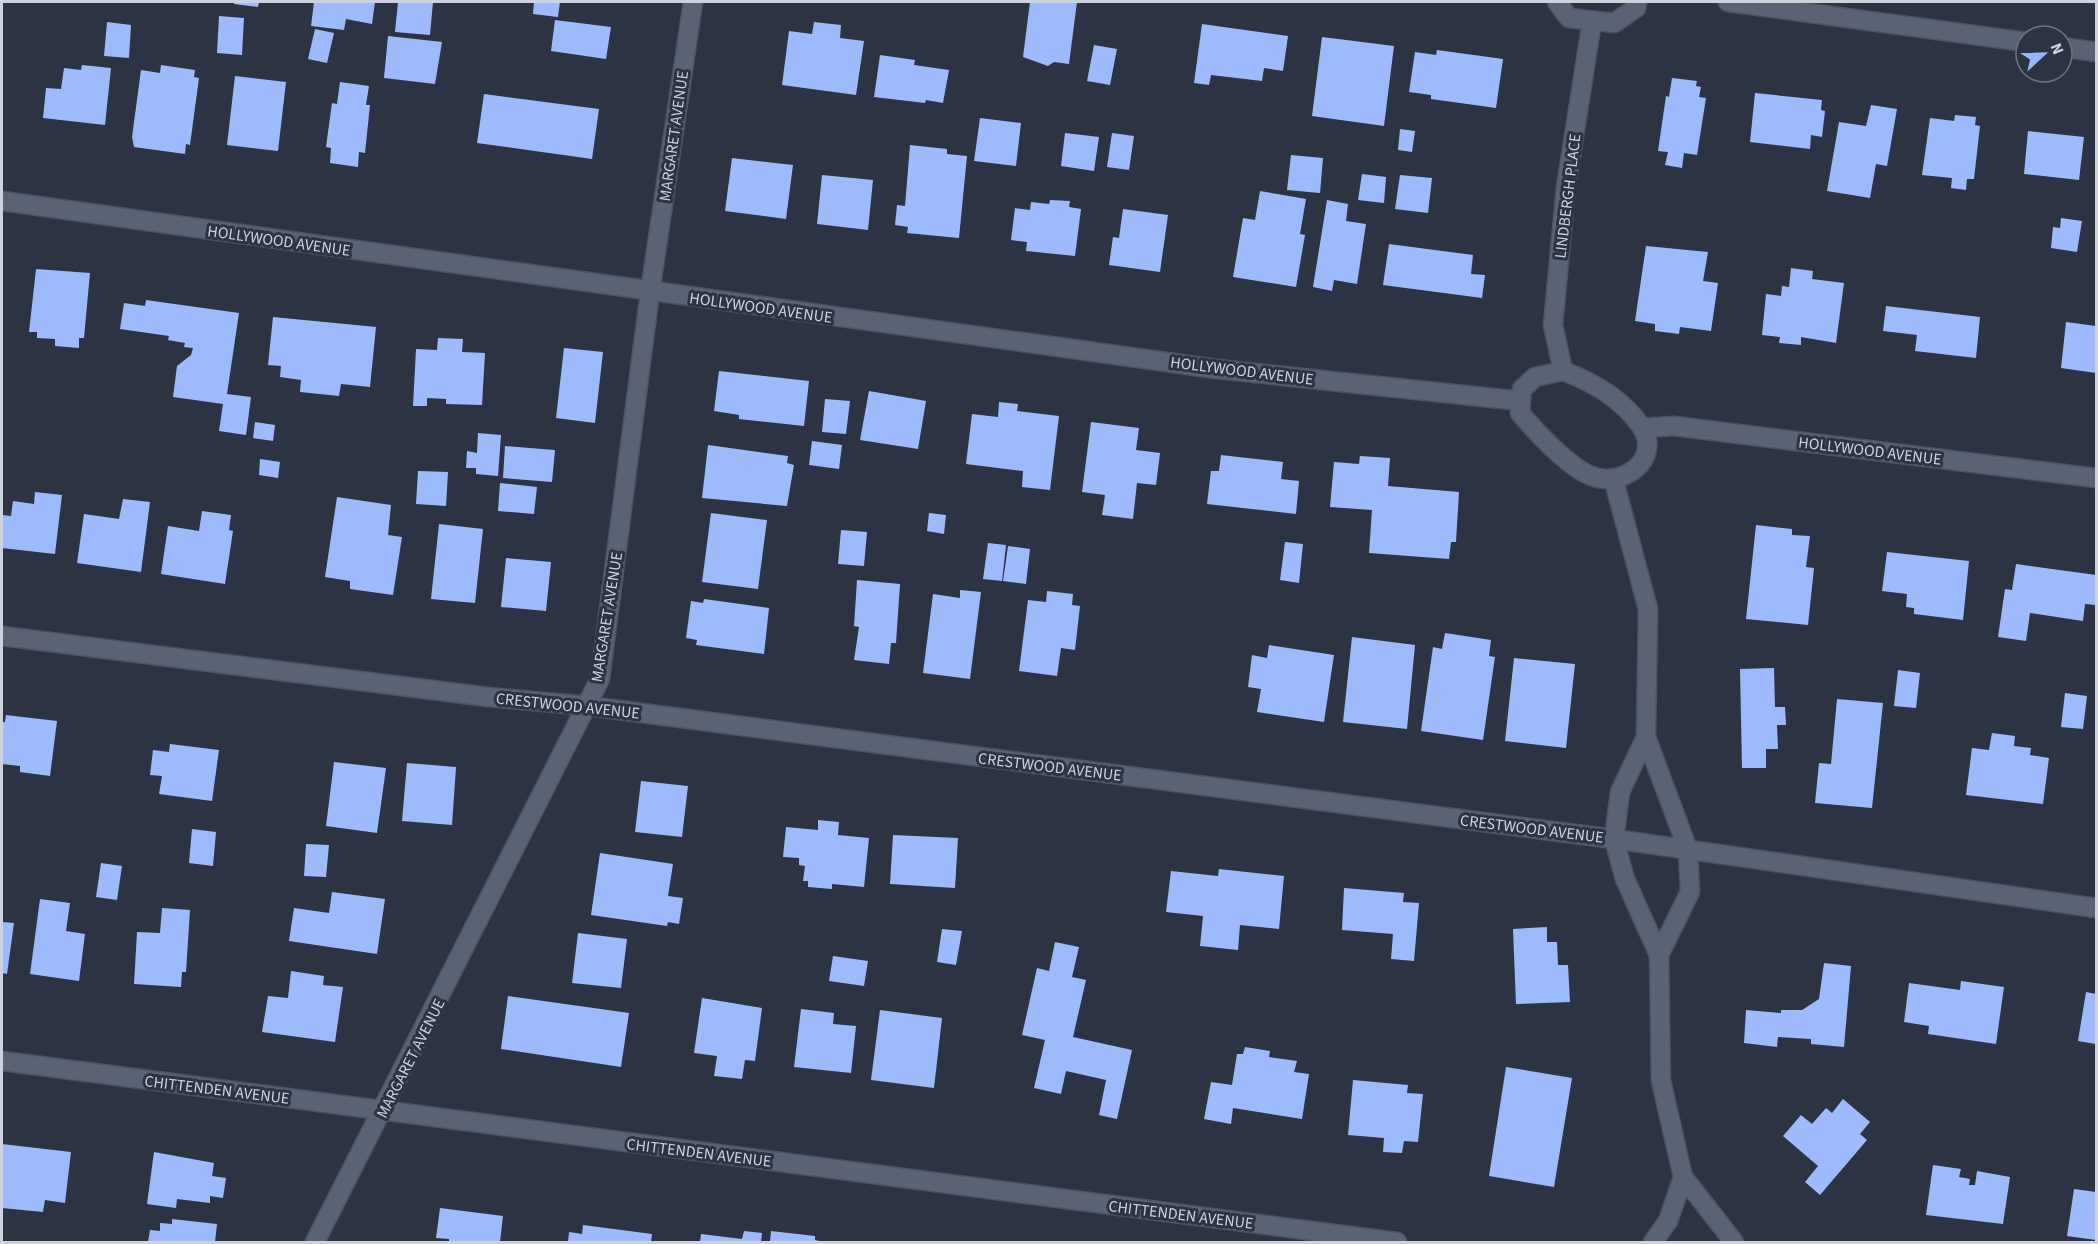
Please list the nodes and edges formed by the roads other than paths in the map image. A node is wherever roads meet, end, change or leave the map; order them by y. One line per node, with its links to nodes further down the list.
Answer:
1 (693, 2): 10 (street, MARGARET AVENUE)
2 (1557, 2): 5 (street)
3 (1637, 2): 5 (street)
4 (1728, 2): 6 (street)
5 (1592, 21): 11 (street, LINDBERGH PLACE)
6 (2014, 40)
7 (2074, 49): 8 (street)
8 (2097, 52)
9 (2, 201): 10 (street, HOLLYWOOD AVENUE)
10 (650, 292): 12 (street, HOLLYWOOD AVENUE); 17 (street, MARGARET AVENUE)
11 (1563, 371): 12 (street); 13 (street)
12 (1521, 401): 15 (street)
13 (1642, 428): 14 (street, HOLLYWOOD AVENUE); 15 (street)
14 (2097, 478)
15 (1614, 481): 18 (street)
16 (2, 636): 17 (street, CRESTWOOD AVENUE)
17 (588, 706): 19 (street, CRESTWOOD AVENUE); 24 (street, MARGARET AVENUE)
18 (1646, 737): 19 (street); 20 (street)
19 (1614, 839): 20 (street, CRESTWOOD AVENUE); 22 (street)
20 (1688, 850): 21 (street, CRESTWOOD AVENUE); 22 (street)
21 (2097, 908)
22 (1659, 955): 25 (street)
23 (2, 1061): 24 (street, CHITTENDEN AVENUE)
24 (384, 1111): 26 (street, MARGARET AVENUE); 27 (street, CHITTENDEN AVENUE)
25 (1683, 1177): 28 (street); 29 (street)
26 (315, 1242)
27 (1397, 1242)
28 (1653, 1242)
29 (1734, 1242)

